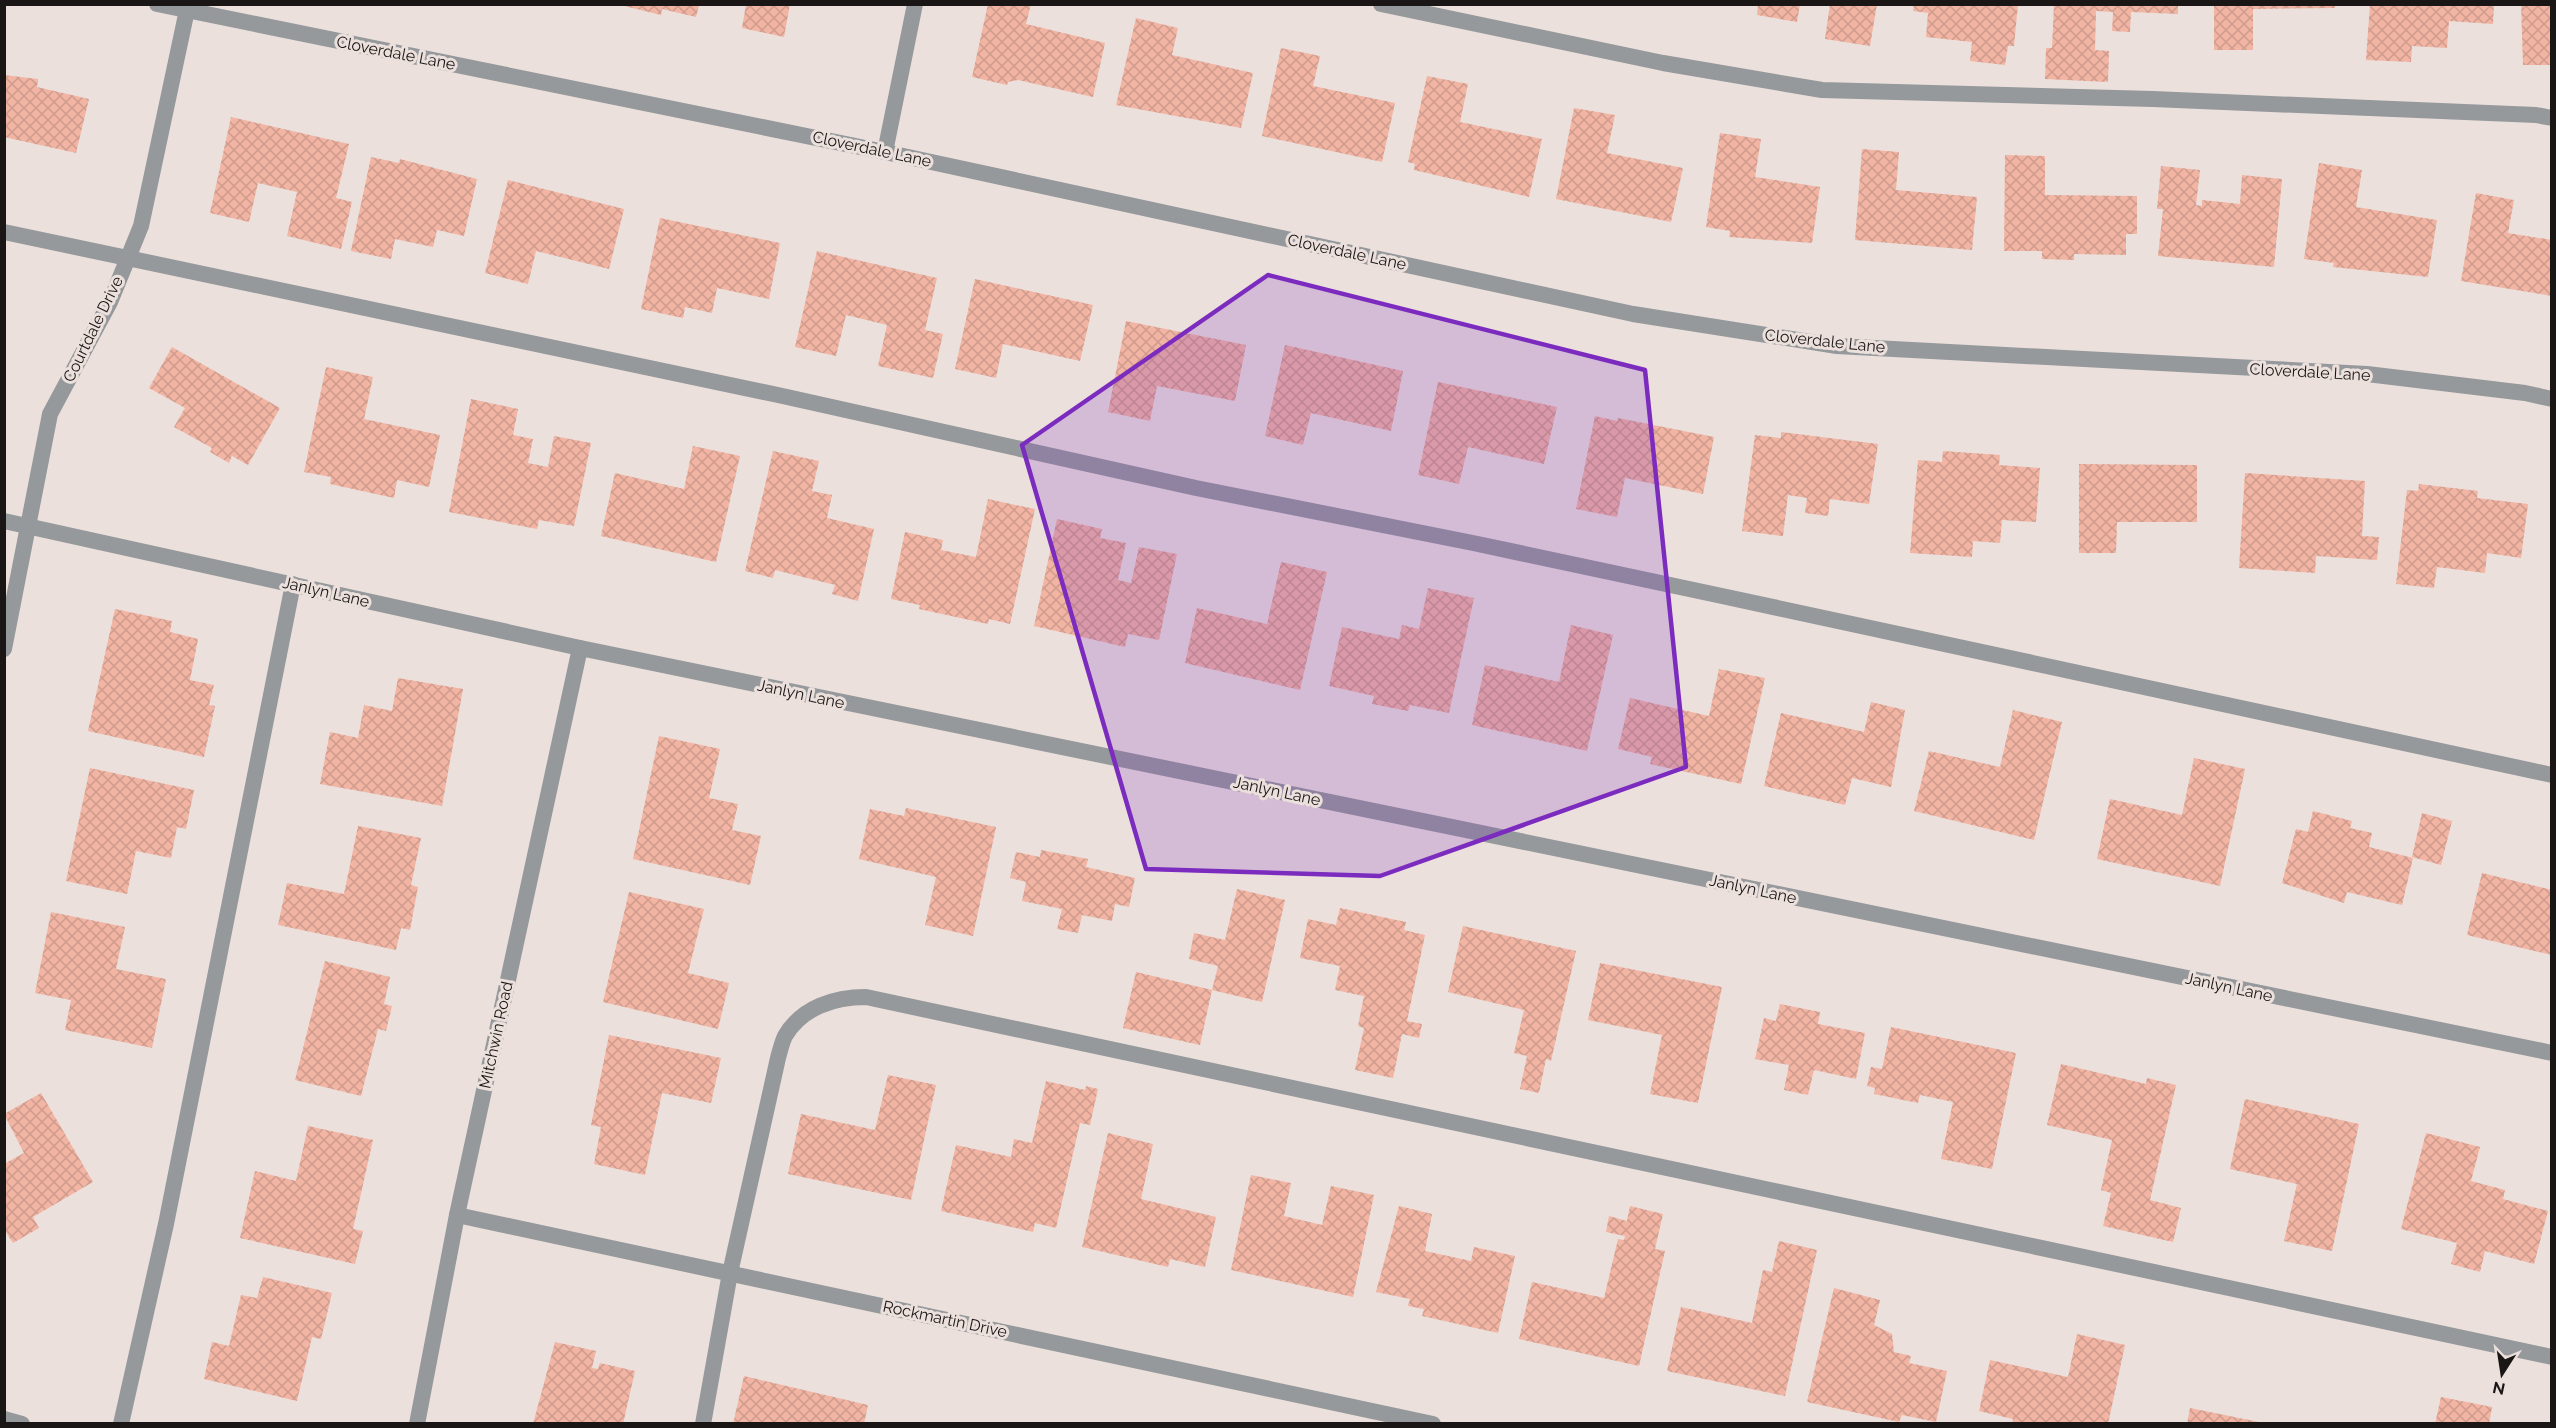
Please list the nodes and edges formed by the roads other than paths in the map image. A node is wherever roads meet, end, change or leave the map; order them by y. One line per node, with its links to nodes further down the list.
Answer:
1 (157, 4): 4 (street, Cloverdale Lane)
2 (915, 4): 6 (street)
3 (1381, 4): 5 (street)
4 (188, 10): 6 (street, Cloverdale Lane); 8 (street, Courtdale Drive)
5 (2552, 118)
6 (885, 152): 9 (street, Cloverdale Lane)
7 (4, 232): 8 (street)
8 (127, 260): 11 (street, Courtdale Drive); 15 (street)
9 (2552, 399)
10 (4, 521): 11 (street, Janlyn Lane)
11 (29, 526): 12 (street, Janlyn Lane); 14 (street, Courtdale Drive)
12 (293, 584): 13 (street, Janlyn Lane); 22 (street)
13 (580, 648): 16 (street, Janlyn Lane); 17 (street, Mitchwin Road)
14 (4, 649)
15 (2552, 775)
16 (2552, 1053)
17 (457, 1215): 18 (street, Rockmartin Drive); 23 (street, Mitchwin Road)
18 (730, 1274): 19 (street); 24 (street); 25 (street, Rockmartin Drive)
19 (2552, 1357)
20 (4, 1419): 21 (street)
21 (22, 1424)
22 (121, 1424)
23 (417, 1424)
24 (703, 1424)
25 (1433, 1424)

